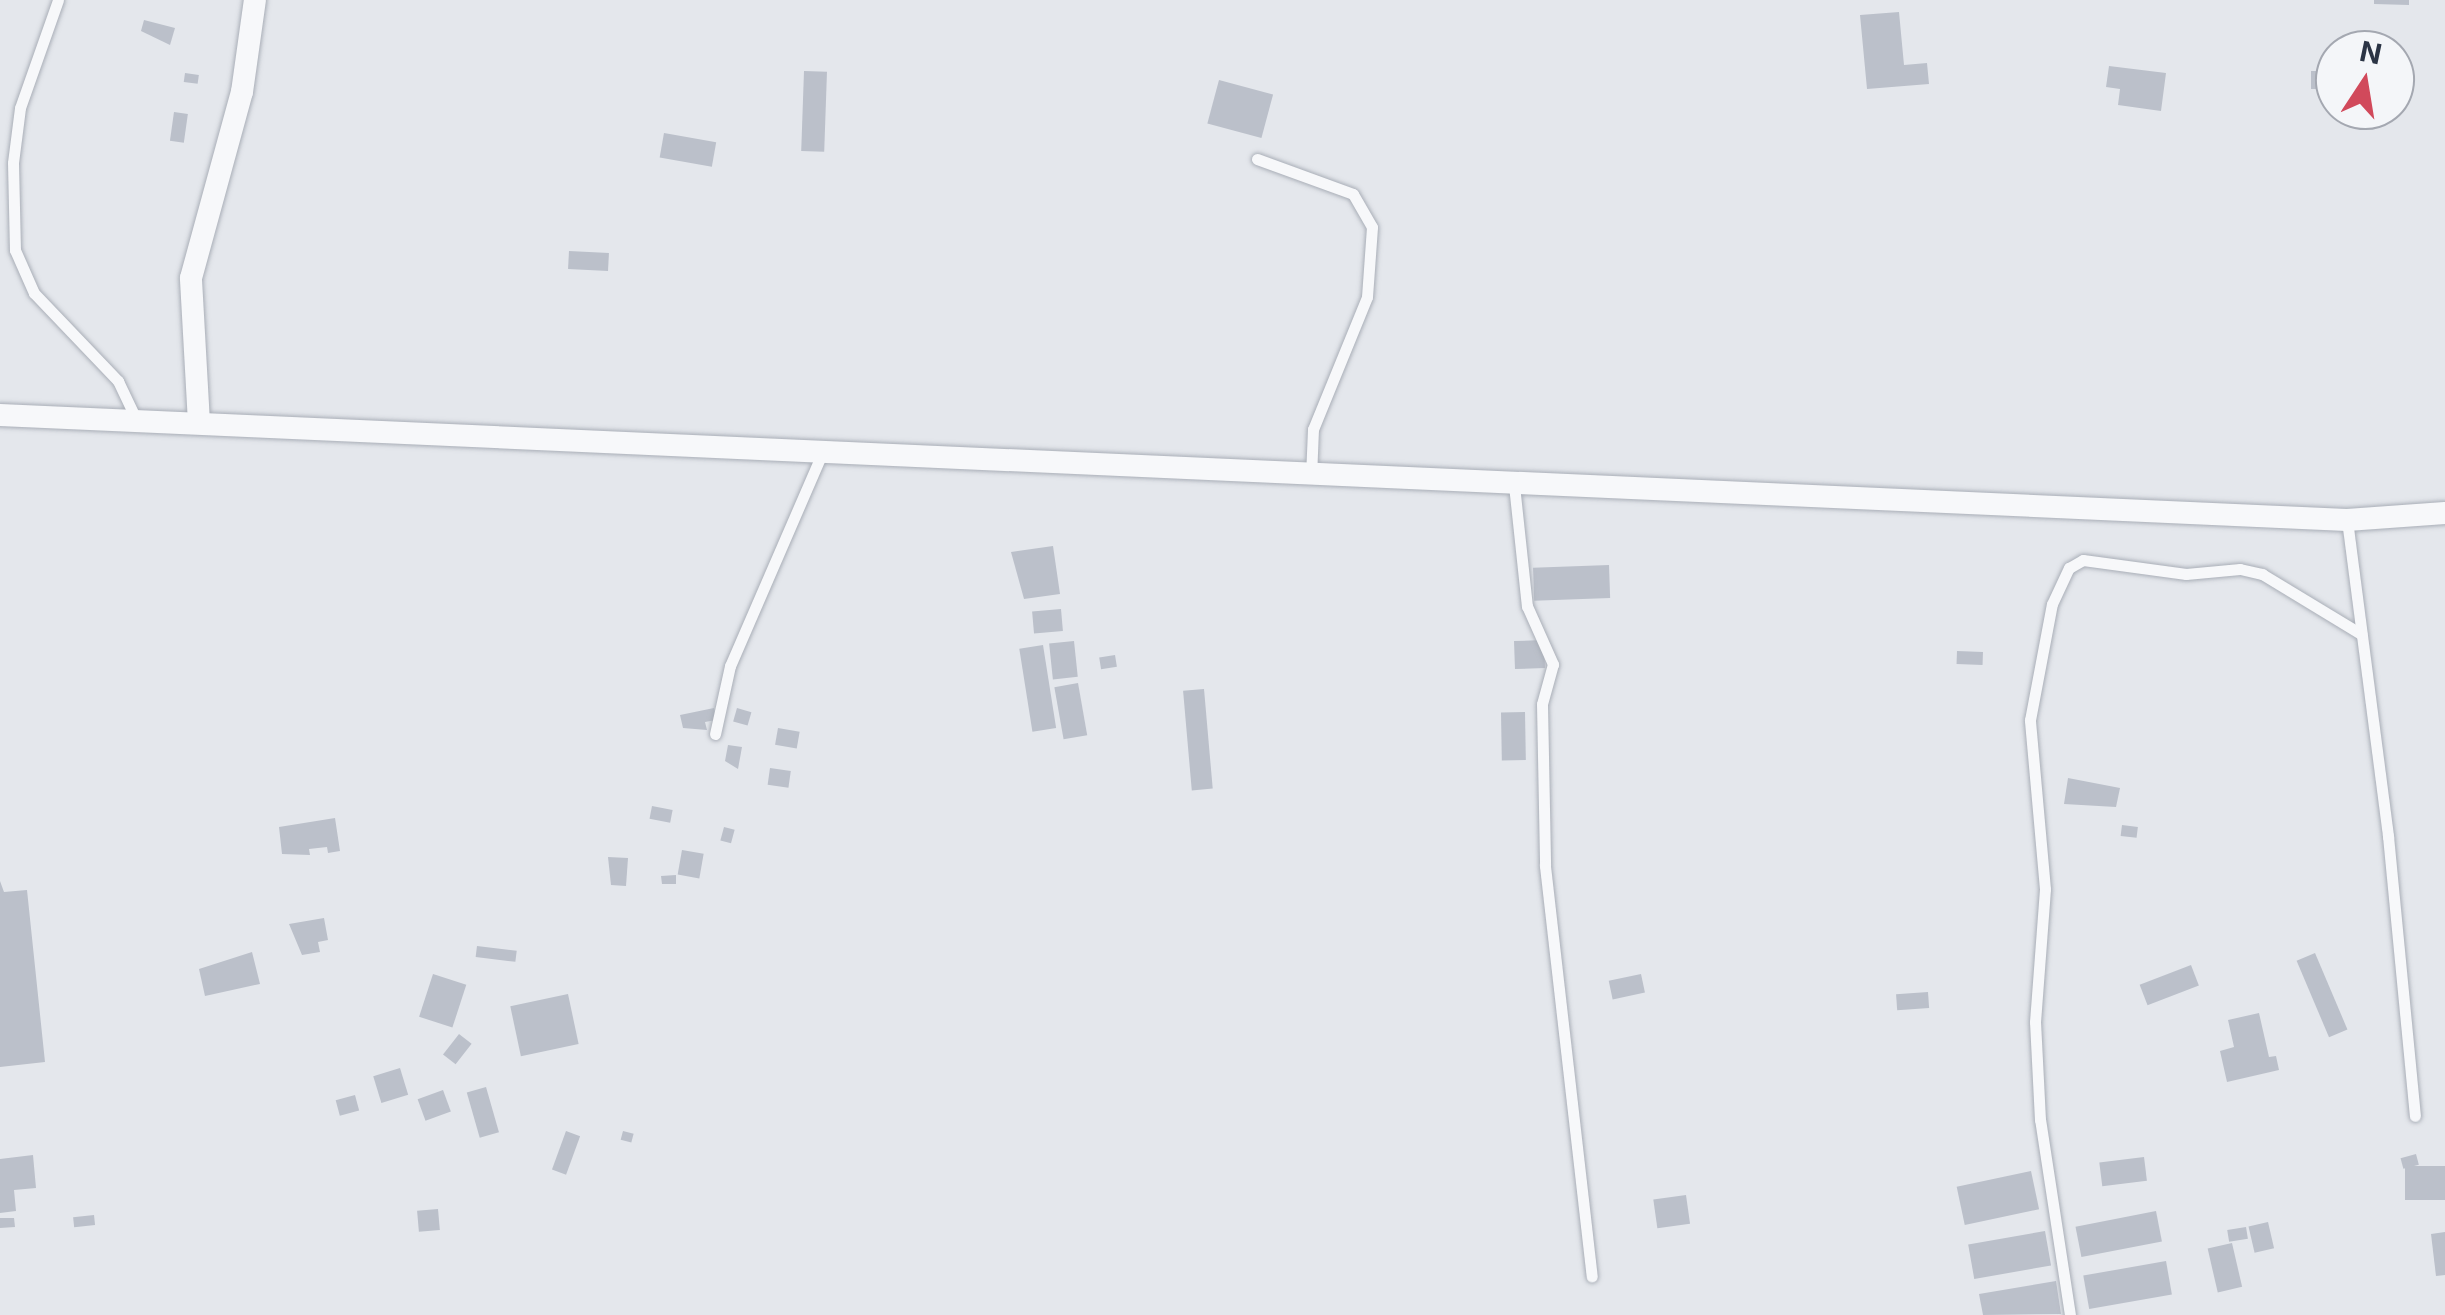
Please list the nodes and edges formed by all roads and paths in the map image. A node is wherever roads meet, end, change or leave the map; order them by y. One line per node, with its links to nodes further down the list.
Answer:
1 (58, 0): 5 (lane)
2 (255, 0): 6 (street)
3 (1257, 159): 8 (lane)
4 (0, 415): 5 (street)
5 (137, 421): 6 (street)
6 (199, 424): 7 (street)
7 (822, 453): 8 (street); 13 (lane)
8 (1310, 476): 9 (street)
9 (1514, 485): 11 (street); 15 (lane)
10 (2445, 513): 11 (street)
11 (2347, 520): 12 (lane)
12 (2362, 634): 14 (lane); 16 (lane)
13 (715, 734)
14 (2415, 1116)
15 (1592, 1276)
16 (2070, 1315)

